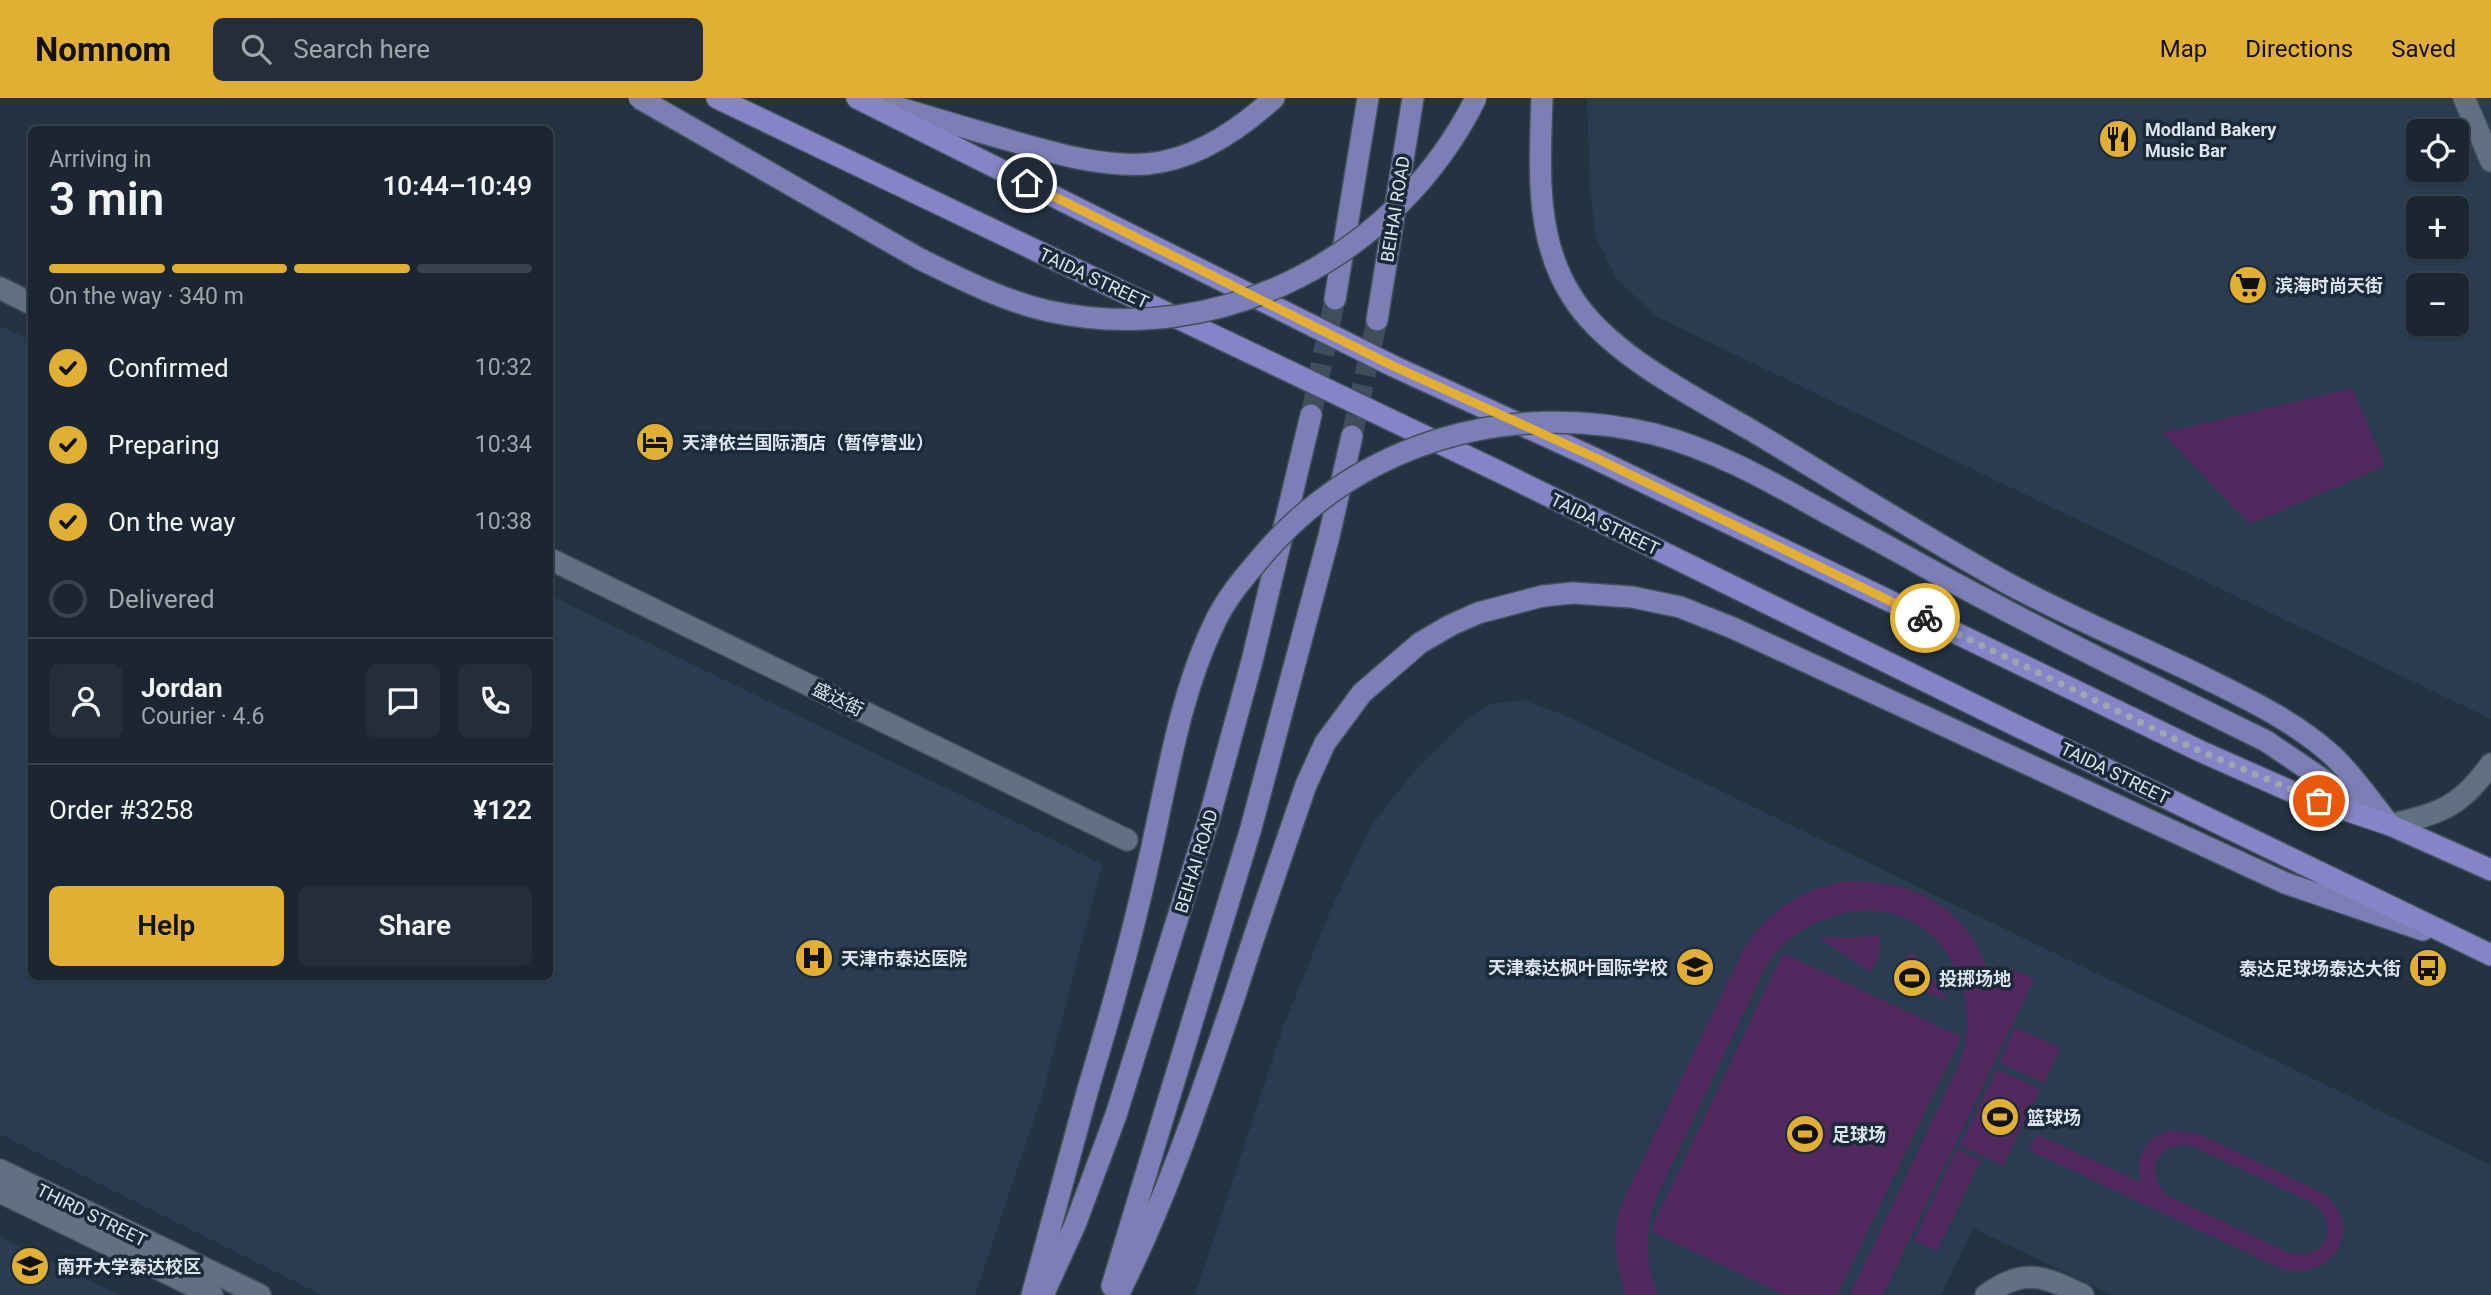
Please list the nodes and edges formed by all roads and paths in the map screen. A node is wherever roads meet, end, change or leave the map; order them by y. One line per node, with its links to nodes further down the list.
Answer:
1 (639, 98): 8 (main road, bridge)
2 (717, 98): 23 (highway, TAIDA STREET)
3 (857, 98): 20 (highway)
4 (866, 98): 5 (main road)
5 (1275, 98)
6 (1368, 98): 13 (main road)
7 (1413, 98): 15 (main road, BEIHAI ROAD)
8 (1476, 98)
9 (1542, 98): 20 (main road)
10 (2464, 98): 11 (street)
11 (2491, 161)
12 (0, 288): 14 (street)
13 (1335, 299)
14 (28, 302)
15 (1377, 320)
16 (1311, 415): 29 (main road, BEIHAI ROAD)
17 (1352, 436): 30 (main road)
18 (553, 560): 21 (street, 盛达街)
19 (2491, 764): 20 (street)
20 (2390, 825): 22 (highway); 28 (main road, bridge)
21 (1127, 840)
22 (2491, 870)
23 (2485, 952): 31 (main road)
24 (0, 1171): 27 (street, THIRD STREET)
25 (0, 1192): 26 (street, THIRD STREET)
26 (212, 1295)
27 (260, 1295)
28 (1032, 1295)
29 (1043, 1295)
30 (1109, 1295)
31 (1118, 1295)
32 (1986, 1295): 33 (street)
33 (2083, 1295)

